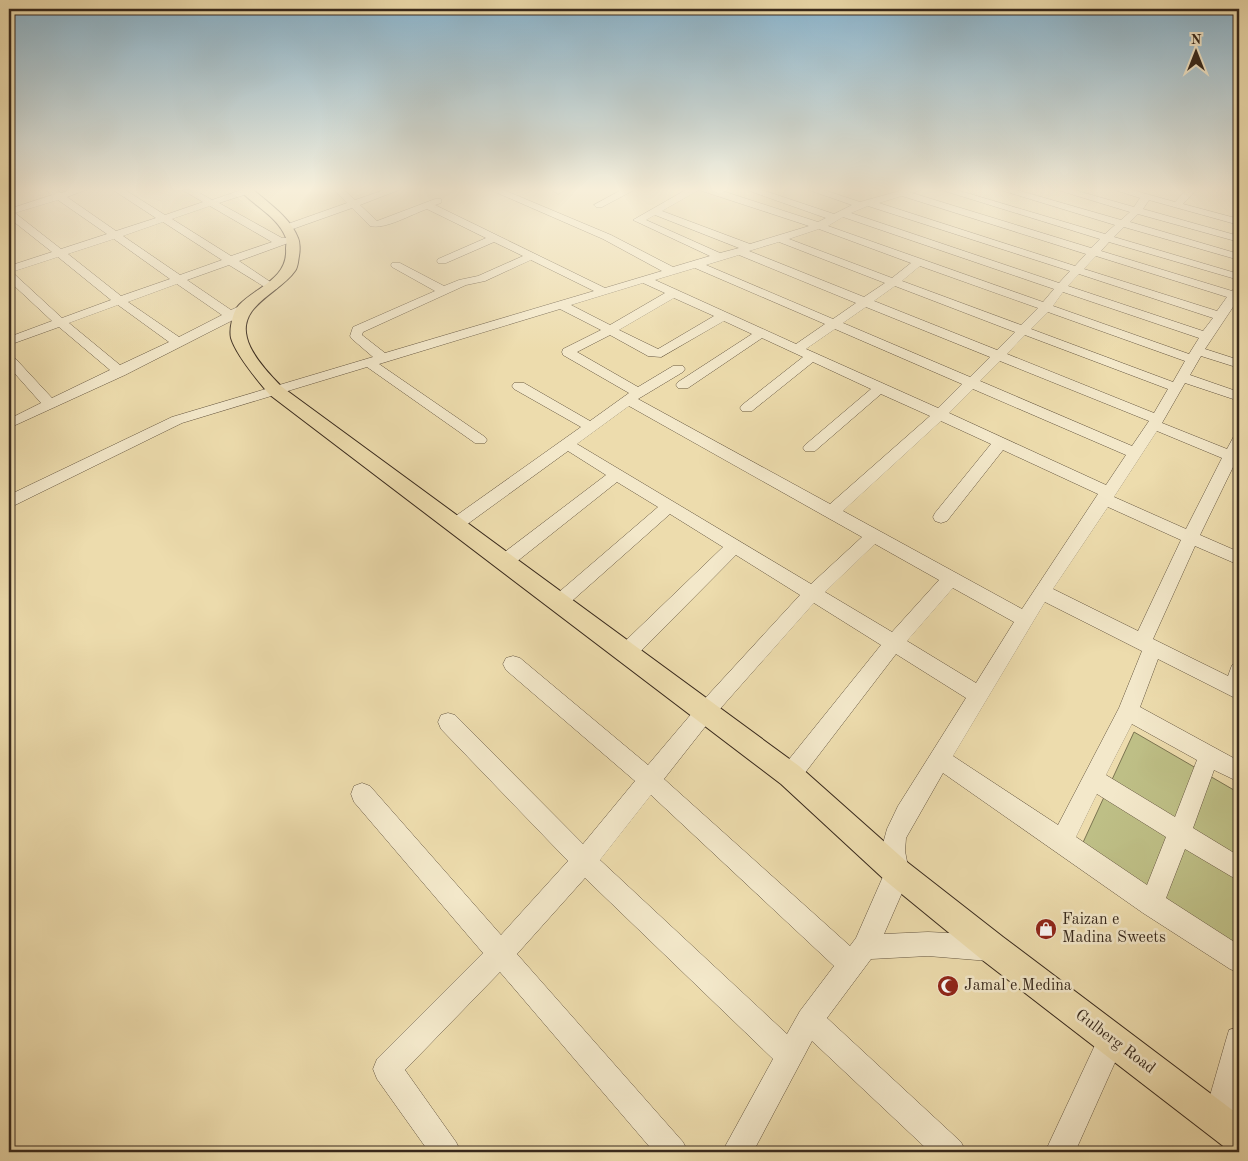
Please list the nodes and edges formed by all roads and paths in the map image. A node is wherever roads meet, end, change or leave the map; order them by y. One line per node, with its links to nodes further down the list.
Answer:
1 (47, 242): 23 (street)
2 (96, 242): 23 (street)
3 (123, 242): 38 (street)
4 (201, 242): 27 (street)
5 (272, 242): 27 (street)
6 (289, 242): 40 (main road)
7 (485, 242): 28 (street)
8 (503, 242): 24 (street)
9 (617, 242): 33 (street)
10 (687, 242): 25 (street)
11 (728, 242): 21 (street)
12 (768, 242): 21 (street)
13 (788, 242): 39 (street)
14 (863, 242): 29 (street)
15 (920, 242): 41 (street)
16 (994, 242): 34 (street)
17 (1058, 242): 22 (street)
18 (1103, 242): 22 (street)
19 (1121, 242): 36 (street)
20 (1186, 242): 26 (street)
21 (744, 249): 25 (street); 47 (street)
22 (1094, 253): 34 (street); 45 (street)
23 (62, 254): 32 (street); 46 (street)
24 (531, 256): 42 (street); 43 (street)
25 (720, 257): 30 (street)
26 (1239, 257)
27 (230, 260): 38 (street); 40 (street)
28 (442, 262)
29 (917, 262): 39 (street); 49 (street)
30 (695, 264): 33 (street); 54 (street)
31 (396, 265): 42 (street)
32 (9, 270)
33 (670, 271): 37 (street)
34 (1078, 271): 41 (street); 52 (street)
35 (9, 275): 53 (street)
36 (1239, 277)
37 (643, 279): 43 (street); 44 (street)
38 (178, 280): 46 (street); 50 (street)
39 (894, 282): 47 (street); 56 (street)
40 (272, 287): 50 (main road)
41 (1061, 288): 49 (street); 63 (street)
42 (444, 291): 66 (street)
43 (603, 291): 48 (street)
44 (674, 293): 51 (street); 57 (street)
45 (1237, 293): 52 (street)
46 (120, 301): 53 (street); 61 (street)
47 (865, 303): 54 (street); 65 (street)
48 (562, 305): 57 (street); 66 (street)
49 (1046, 307): 56 (street); 63 (street)
50 (238, 312): 55 (street); 59 (main road)
51 (723, 316): 57 (street); 58 (street)
52 (1220, 316): 63 (street)
53 (61, 323): 60 (street); 71 (street)
54 (833, 324): 62 (street); 73 (street)
55 (206, 330): 59 (street); 61 (street)
56 (1022, 330): 65 (street); 72 (street)
57 (609, 331): 78 (street)
58 (761, 333): 62 (street); 74 (street)
59 (239, 338): 77 (main road, Gulberg Road)
60 (9, 342)
61 (178, 342): 71 (street)
62 (797, 349): 64 (street)
63 (1199, 349): 69 (street); 72 (street)
64 (812, 356): 76 (street); 81 (street)
65 (998, 357): 73 (street); 83 (street)
66 (384, 359): 68 (street)
67 (9, 360): 80 (street)
68 (369, 363): 77 (street); 87 (street)
69 (1239, 364)
70 (678, 369): 78 (street)
71 (120, 372): 80 (street)
72 (1178, 382): 79 (street); 83 (street)
73 (969, 384): 82 (street); 91 (street)
74 (683, 385)
75 (519, 386): 85 (street)
76 (881, 388): 82 (street); 90 (street)
77 (276, 391): 95 (street); 99 (main road, Gulberg Road)
78 (634, 396): 85 (street); 97 (street)
79 (1239, 397)
80 (51, 404): 84 (street)
81 (747, 408)
82 (940, 414): 88 (street); 97 (street)
83 (1155, 422): 91 (street); 92 (street)
84 (9, 424)
85 (590, 427): 89 (street)
86 (1239, 439): 92 (street)
87 (480, 440)
88 (1000, 443): 94 (street); 98 (street)
89 (567, 444): 93 (street); 99 (street)
90 (810, 448)
91 (1135, 453): 94 (street)
92 (1235, 458): 101 (street)
93 (617, 474): 96 (street); 104 (street)
94 (1106, 495): 101 (street); 106 (street)
95 (9, 502)
96 (668, 507): 102 (street); 108 (street)
97 (832, 512): 100 (street)
98 (941, 516)
99 (456, 524): 104 (main road, Gulberg Road)
100 (874, 535): 105 (street); 107 (street)
101 (1190, 538): 103 (street); 111 (street)
102 (734, 547): 107 (street); 112 (street)
103 (1239, 559)
104 (504, 562): 108 (main road, Gulberg Road)
105 (951, 578): 109 (street); 110 (street)
106 (1042, 592): 109 (street); 111 (street)
107 (812, 593): 110 (street); 117 (street)
108 (558, 603): 112 (main road, Gulberg Road)
109 (1026, 620): 115 (street)
110 (893, 644): 115 (street); 122 (street)
111 (1147, 645): 114 (street); 116 (street)
112 (627, 652): 117 (main road, Gulberg Road)
113 (513, 664): 124 (street)
114 (1237, 683)
115 (979, 695): 120 (street)
116 (1128, 711): 119 (street); 123 (street)
117 (705, 712): 122 (main road, Gulberg Road); 124 (street)
118 (448, 722): 128 (street)
119 (1210, 756): 121 (street); 126 (street)
120 (940, 759): 127 (street); 130 (street)
121 (1239, 772)
122 (790, 775): 130 (main road, Gulberg Road)
123 (1093, 779): 126 (street); 127 (street)
124 (650, 781): 128 (street); 134 (street)
125 (362, 794): 133 (street)
126 (1179, 832): 129 (street); 131 (street)
127 (1062, 840): 131 (street)
128 (584, 861): 133 (street); 139 (street)
129 (1239, 868)
130 (897, 872): 132 (main road, Gulberg Road); 134 (street)
131 (1152, 904): 135 (street)
132 (992, 948): 134 (street); 137 (main road, Gulberg Road)
133 (501, 953): 141 (street); 142 (street)
134 (858, 955): 136 (street)
135 (1239, 960)
136 (809, 1020): 139 (street); 144 (street)
137 (1112, 1040): 140 (main road, Gulberg Road); 145 (street)
138 (1239, 1040): 140 (street)
139 (790, 1056): 143 (street)
140 (1228, 1128)
141 (446, 1152)
142 (673, 1152)
143 (737, 1152)
144 (951, 1152)
145 (1060, 1152)

